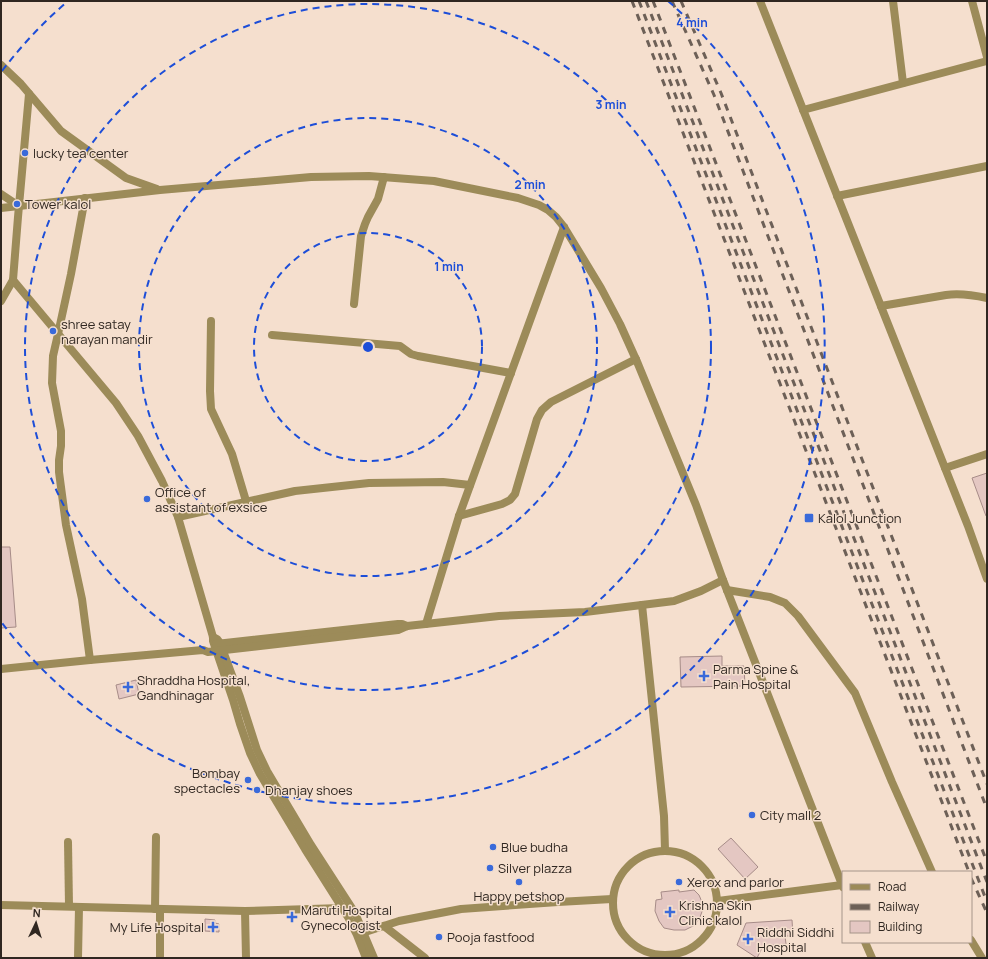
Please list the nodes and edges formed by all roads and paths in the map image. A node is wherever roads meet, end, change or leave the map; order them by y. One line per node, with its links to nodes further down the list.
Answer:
1 (760, 1): 9 (street)
2 (893, 1): 7 (street)
3 (972, 1): 4 (street)
4 (987, 57)
5 (987, 61): 7 (street)
6 (1, 65): 8 (street)
7 (904, 83): 9 (street)
8 (29, 94): 12 (street); 16 (street)
9 (803, 110): 14 (street)
10 (987, 166): 14 (street)
11 (384, 177): 12 (street); 18 (street); 22 (street)
12 (160, 190): 15 (street)
13 (1, 194): 16 (street)
14 (837, 196): 23 (street)
15 (85, 198): 16 (street); 25 (street)
16 (19, 206): 17 (street); 19 (street)
17 (1, 208)
18 (564, 227): 27 (street); 28 (street)
19 (13, 280): 21 (street); 25 (street)
20 (987, 298): 23 (street)
21 (1, 301)
22 (354, 304)
23 (881, 306): 30 (street)
24 (211, 321): 32 (street)
25 (58, 334): 34 (street); 41 (street)
26 (272, 334): 28 (street)
27 (636, 360): 33 (street); 36 (street)
28 (511, 373): 31 (street)
29 (987, 454): 30 (street)
30 (945, 468): 35 (street)
31 (470, 485): 32 (street); 33 (street)
32 (246, 501): 34 (street)
33 (459, 516): 39 (street)
34 (178, 517): 40 (street)
35 (987, 579)
36 (723, 580): 37 (street); 38 (street)
37 (727, 590): 46 (street); 47 (street)
38 (642, 605): 39 (street); 45 (street)
39 (426, 624): 40 (street)
40 (217, 645): 41 (street); 54 (street); 58 (street)
41 (90, 660): 42 (street)
42 (1, 669)
43 (156, 838): 55 (street)
44 (68, 842): 52 (street)
45 (665, 850): 49 (street); 50 (street)
46 (932, 871)
47 (842, 883)
48 (842, 886): 50 (street)
49 (612, 899): 57 (street); 61 (street)
50 (718, 901): 61 (street)
51 (1, 905): 52 (street)
52 (69, 906): 53 (street)
53 (79, 907): 55 (street); 62 (street)
54 (342, 908): 56 (street); 58 (street)
55 (157, 909): 56 (street); 63 (street)
56 (245, 911): 64 (street)
57 (384, 926): 58 (street); 67 (street)
58 (360, 934): 65 (street); 66 (street)
59 (972, 942): 69 (street)
60 (865, 943): 68 (street)
61 (651, 956)
62 (78, 958)
63 (160, 958)
64 (246, 958)
65 (366, 958)
66 (374, 958)
67 (425, 958)
68 (872, 958)
69 (982, 958)

